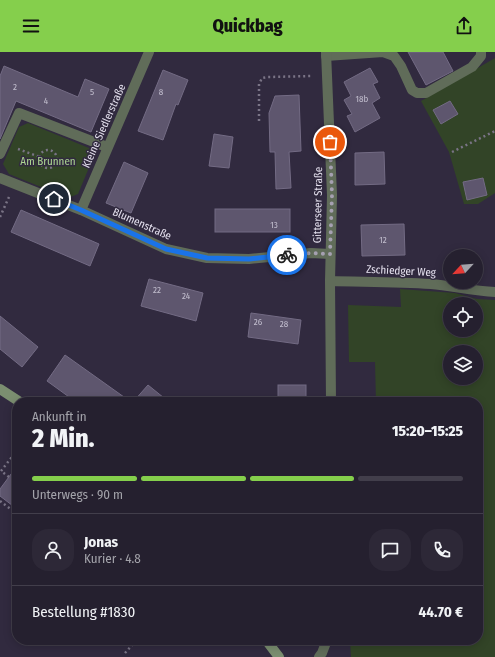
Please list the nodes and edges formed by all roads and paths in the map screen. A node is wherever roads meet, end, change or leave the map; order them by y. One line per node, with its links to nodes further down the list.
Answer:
1 (149, 52): 8 (street, Kleine Siedlerstraße)
2 (481, 52): 3 (street, Gitterseer Straße)
3 (326, 54): 16 (street, Gitterseer Straße)
4 (315, 76): 5 (path)
5 (259, 121)
6 (495, 131): 9 (path)
7 (5, 144): 8 (street); 10 (street); 11 (path)
8 (107, 147): 14 (street, Kleine Siedlerstraße)
9 (452, 152)
10 (0, 154)
11 (40, 157): 11 (path)
12 (0, 178): 13 (street, Blumenstraße)
13 (14, 184): 14 (street, Blumenstraße); 15 (path)
14 (81, 210): 16 (street, Blumenstraße)
15 (0, 217)
16 (330, 254): 17 (street, Gitterseer Straße)
17 (330, 281): 18 (street, Zschiedger Weg); 21 (street, Gitterseer Straße)
18 (495, 292)
19 (0, 389): 20 (street)
20 (12, 397)
21 (331, 397)
22 (12, 457): 23 (path)
23 (0, 471): 24 (path)
24 (9, 477)
25 (0, 501): 26 (path)
26 (12, 510)
27 (132, 645): 30 (path)
28 (270, 645): 31 (street)
29 (325, 645): 32 (street)
30 (125, 653)
31 (279, 657)
32 (319, 657)

